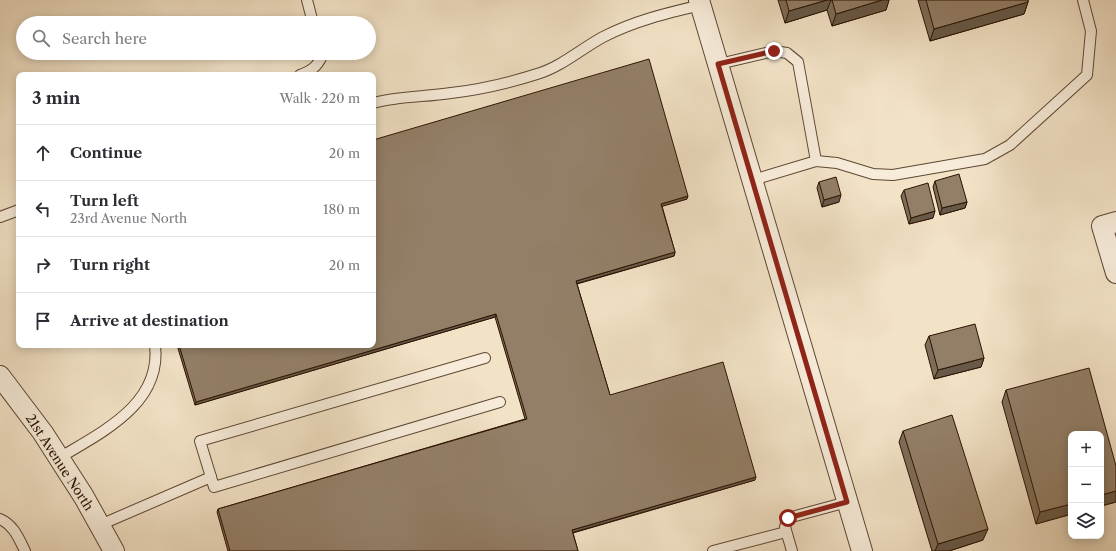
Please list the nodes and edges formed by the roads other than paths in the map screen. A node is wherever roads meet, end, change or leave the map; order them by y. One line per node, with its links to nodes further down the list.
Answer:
1 (307, 0): 4 (lane)
2 (1083, 0): 9 (lane)
3 (700, 3): 6 (street); 8 (lane)
4 (311, 16)
5 (320, 60): 7 (lane)
6 (718, 64): 9 (lane); 10 (street)
7 (308, 72)
8 (376, 102)
9 (816, 161): 10 (lane)
10 (753, 180): 21 (street)
11 (16, 211): 12 (lane)
12 (0, 217)
13 (1116, 222): 14 (street)
14 (1116, 273)
15 (155, 348): 19 (lane)
16 (485, 358): 20 (lane)
17 (0, 376): 19 (street, 21st Avenue North)
18 (500, 402): 20 (lane)
19 (59, 458): 23 (street, 21st Avenue North)
20 (211, 477): 23 (lane)
21 (847, 502): 24 (lane); 29 (street)
22 (0, 519): 25 (lane)
23 (100, 525): 26 (street, 21st Avenue North)
24 (786, 532): 27 (lane); 28 (lane)
25 (25, 551)
26 (114, 551)
27 (712, 551)
28 (792, 551)
29 (862, 551)

